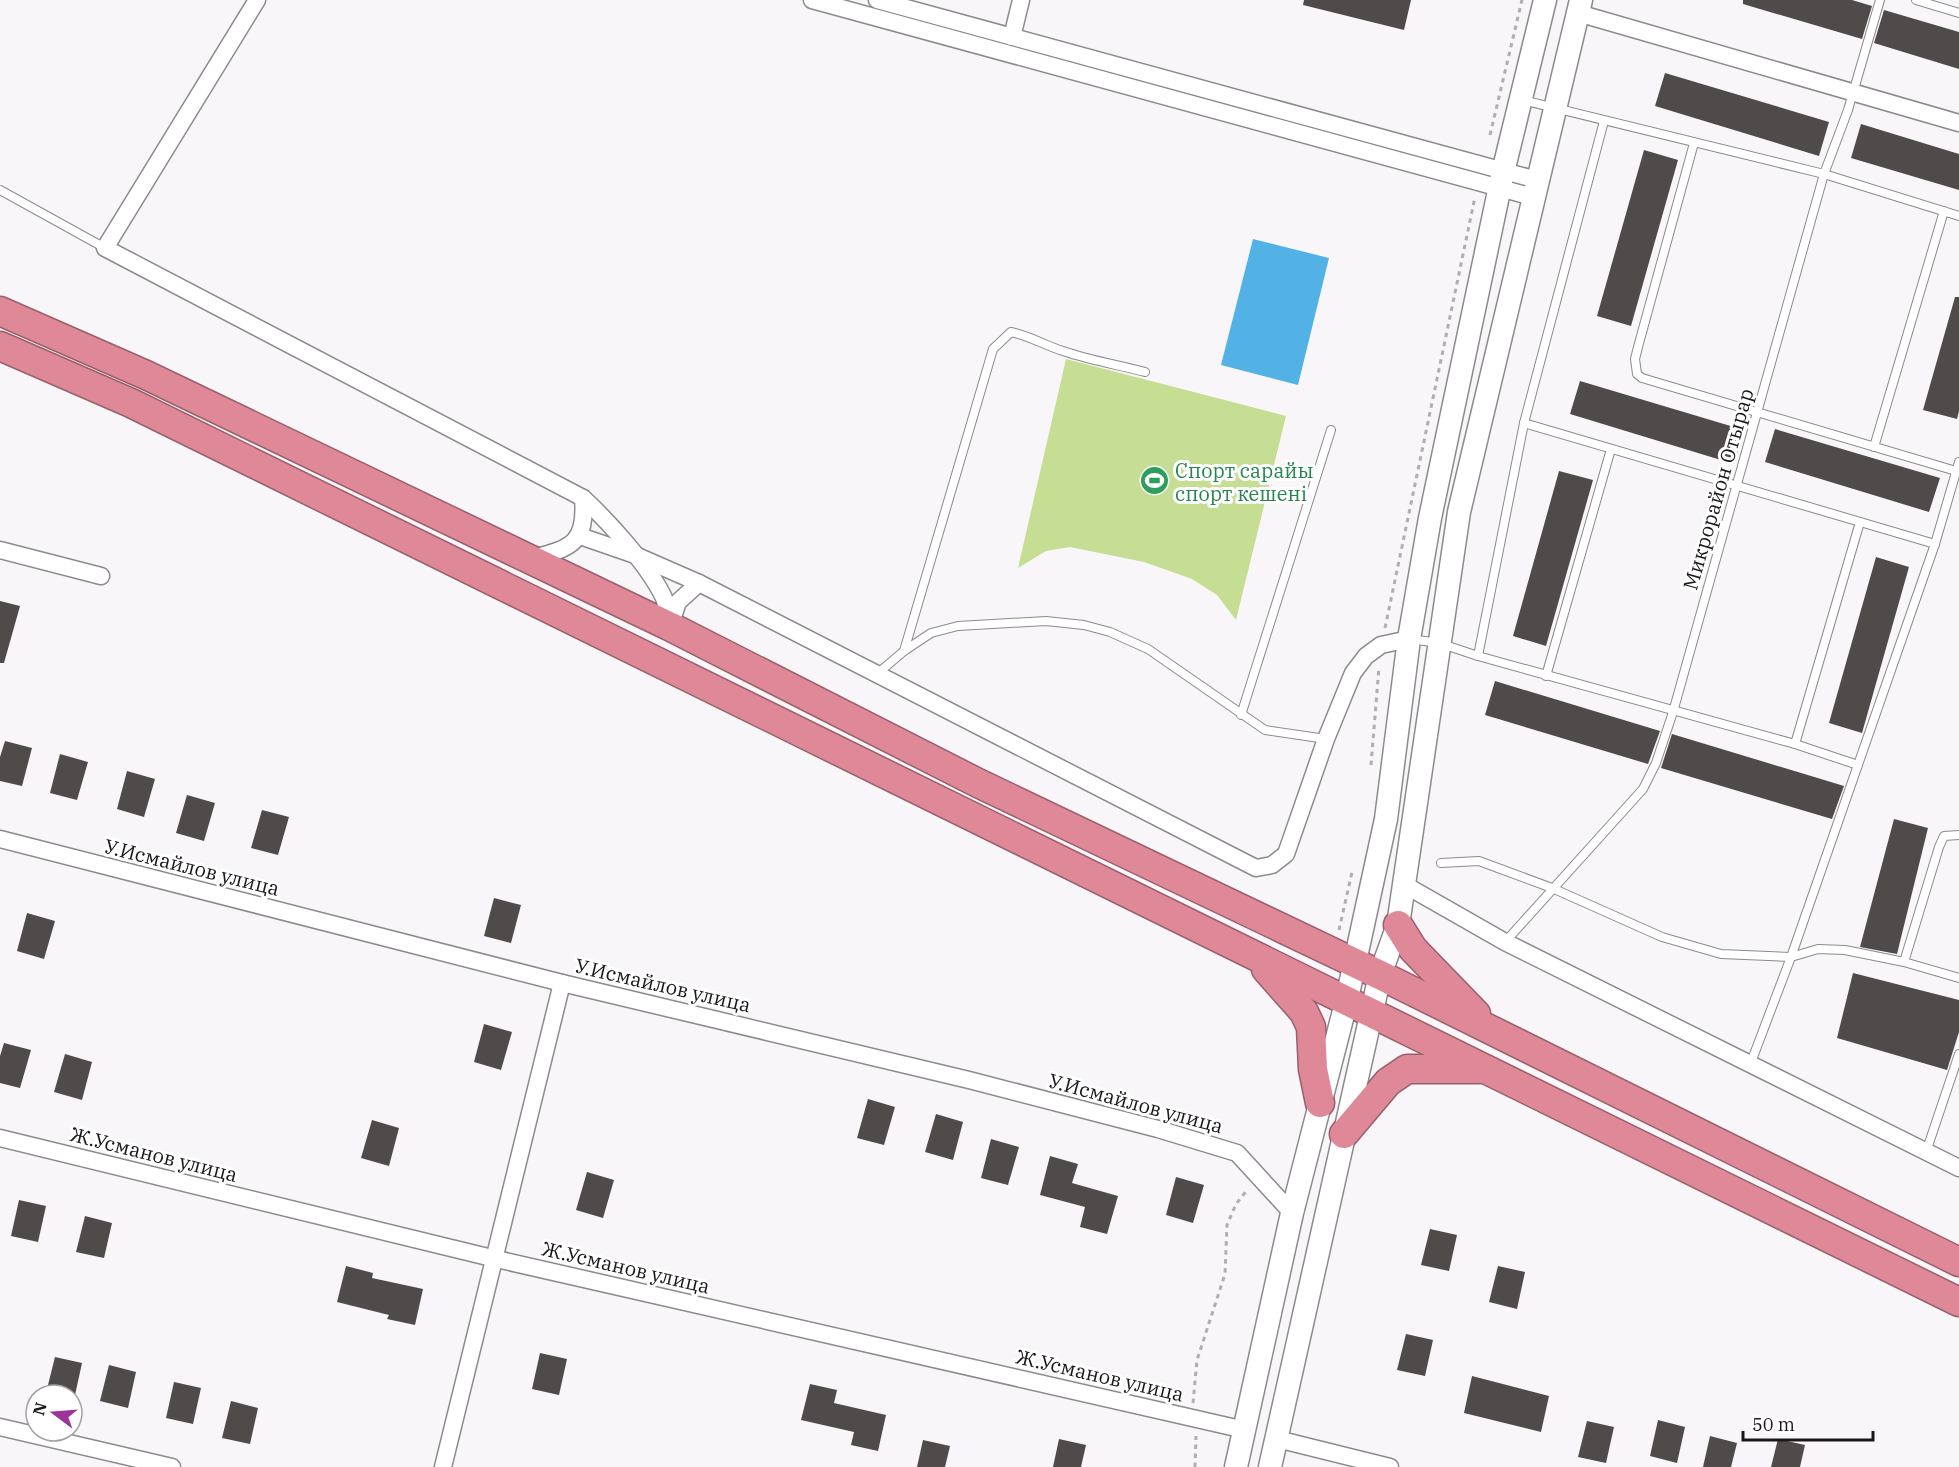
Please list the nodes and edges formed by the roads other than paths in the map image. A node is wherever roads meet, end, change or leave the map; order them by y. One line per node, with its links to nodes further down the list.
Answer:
1 (257, 0): 23 (street)
2 (812, 0): 18 (street)
3 (877, 0): 10 (street)
4 (1021, 0): 10 (street)
5 (1545, 0): 12 (street)
6 (1880, 0): 11 (lane, Микрорайон Отырар)
7 (1916, 0): 9 (lane)
8 (1579, 7): 11 (street); 13 (street)
9 (1959, 13)
10 (1012, 37): 18 (street)
11 (1853, 93): 15 (street); 17 (lane, Микрорайон Отырар)
12 (1521, 100): 13 (lane); 18 (street)
13 (1554, 109): 14 (lane); 19 (street)
14 (1604, 121): 16 (lane); 28 (lane)
15 (1959, 123)
16 (1694, 143): 17 (lane); 27 (lane)
17 (1824, 174): 21 (lane); 27 (lane, Микрорайон Отырар)
18 (1502, 180): 19 (street); 45 (street)
19 (1535, 189): 46 (street)
20 (0, 190): 23 (lane)
21 (1944, 212): 22 (lane); 30 (lane)
22 (1959, 216)
23 (105, 248): 35 (street)
24 (0, 311): 41 (highway)
25 (0, 346): 57 (highway)
26 (1145, 372): 47 (lane)
27 (1757, 411): 30 (lane); 34 (lane, Микрорайон Отырар)
28 (1524, 423): 31 (lane); 48 (lane)
29 (1331, 430): 52 (lane)
30 (1874, 447): 33 (lane)
31 (1611, 449): 34 (lane); 50 (lane)
32 (1959, 462): 33 (lane)
33 (1956, 471): 38 (lane)
34 (1735, 485): 36 (lane); 51 (lane, Микрорайон Отырар)
35 (583, 498): 37 (street); 40 (street)
36 (1860, 522): 38 (lane); 54 (lane)
37 (580, 536): 40 (street); 41 (street)
38 (1935, 544): 55 (lane)
39 (0, 550): 42 (street)
40 (635, 555): 43 (street); 44 (street)
41 (530, 560): 44 (highway)
42 (101, 576)
43 (699, 583): 44 (street); 49 (street)
44 (669, 626): 56 (highway)
45 (1409, 639): 46 (lane); 53 (street); 68 (street)
46 (1439, 643): 48 (lane); 61 (street)
47 (904, 651): 49 (lane); 52 (lane)
48 (1478, 657): 50 (lane)
49 (877, 675): 53 (street)
50 (1546, 676): 51 (lane)
51 (1673, 712): 54 (lane); 62 (lane, Микрорайон Отырар)
52 (1241, 715): 53 (lane)
53 (1326, 739)
54 (1795, 744): 55 (lane)
55 (1858, 765): 66 (lane)
56 (978, 783): 57 (highway); 68 (highway)
57 (963, 812): 65 (highway)
58 (1959, 835): 67 (lane)
59 (0, 839): 70 (street, У.Исмайлов улица)
60 (1441, 863): 62 (lane)
61 (1404, 885): 63 (street); 64 (street)
62 (1552, 888): 64 (lane, Микрорайон Отырар); 66 (lane)
63 (1398, 925): 68 (street); 72 (highway)
64 (1505, 942): 74 (street)
65 (1255, 956): 71 (highway); 76 (highway)
66 (1791, 957): 67 (lane); 74 (lane)
67 (1904, 962): 69 (lane)
68 (1367, 969): 71 (street); 72 (highway)
69 (1959, 978)
70 (562, 983): 81 (street, У.Исмайлов улица); 82 (street)
71 (1359, 1008): 75 (highway); 76 (street); 77 (street)
72 (1494, 1033): 83 (highway)
73 (1959, 1054): 79 (lane)
74 (1750, 1065): 79 (street)
75 (1484, 1069): 77 (highway); 84 (highway)
76 (1320, 1103): 81 (street)
77 (1344, 1134): 87 (street)
78 (0, 1138): 82 (street, Ж.Усманов улица)
79 (1926, 1152): 80 (street)
80 (1959, 1168)
81 (1292, 1213): 86 (street)
82 (492, 1258): 86 (street, Ж.Усманов улица); 89 (street)
83 (1959, 1262)
84 (1959, 1302)
85 (0, 1427): 88 (street)
86 (1245, 1430): 90 (street)
87 (1277, 1439): 91 (street); 92 (street)
88 (172, 1467)
89 (443, 1467)
90 (1236, 1467)
91 (1270, 1467)
92 (1390, 1467)

